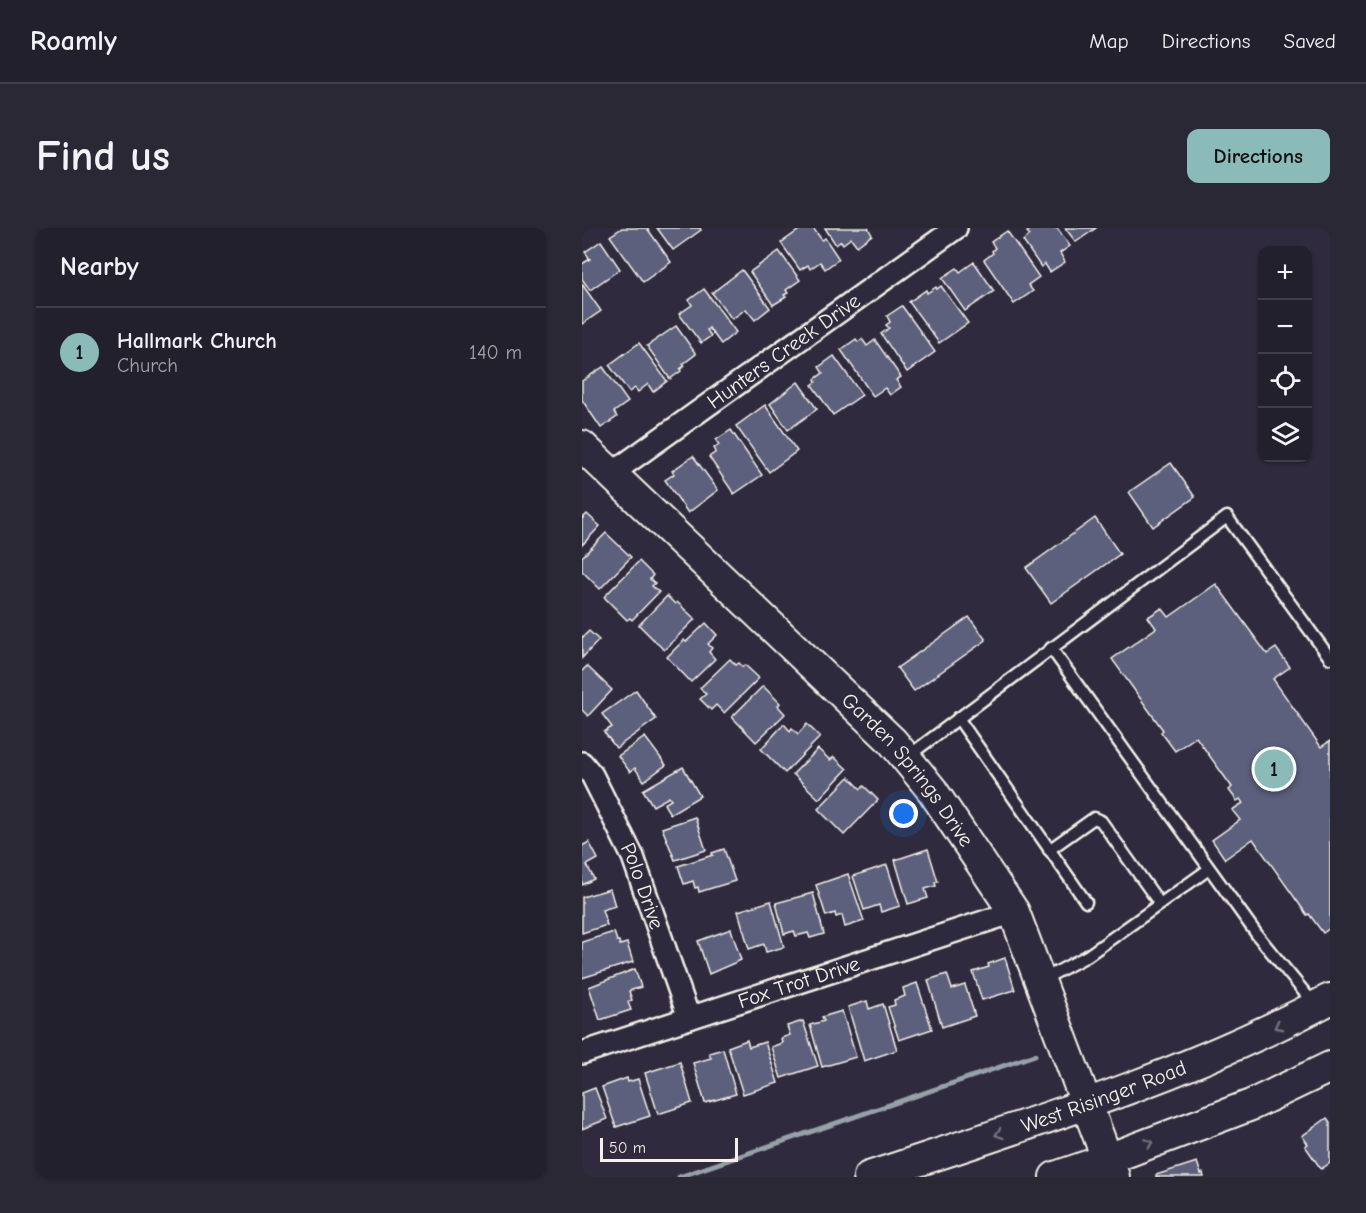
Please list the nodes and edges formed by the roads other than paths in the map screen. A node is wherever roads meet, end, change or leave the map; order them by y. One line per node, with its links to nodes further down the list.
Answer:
1 (956, 228): 3 (street, Hunters Creek Drive)
2 (582, 446): 3 (street, Garden Springs Drive)
3 (611, 474): 7 (street, Garden Springs Drive)
4 (1051, 648): 5 (lane); 6 (lane); 10 (lane)
5 (1330, 658)
6 (958, 718): 7 (lane); 9 (lane)
7 (905, 758): 13 (street, Garden Springs Drive)
8 (582, 763): 16 (street, Polo Drive)
9 (1049, 850): 11 (lane); 12 (lane)
10 (1209, 869): 12 (lane); 15 (lane)
11 (1086, 902)
12 (1160, 904): 14 (lane)
13 (1014, 912): 14 (street, Garden Springs Drive); 16 (street, Fox Trot Drive)
14 (1040, 981): 19 (street, Garden Springs Drive)
15 (1323, 1002): 19 (street, West Risinger Road, one-way to 19)
16 (689, 1018): 17 (street, Fox Trot Drive)
17 (582, 1053)
18 (1330, 1067): 20 (street, one-way to 18)
19 (1087, 1103): 20 (street, Garden Springs Drive); 21 (street, West Risinger Road, one-way to 21)
20 (1111, 1168): 22 (street)
21 (869, 1177)
22 (1055, 1177)

